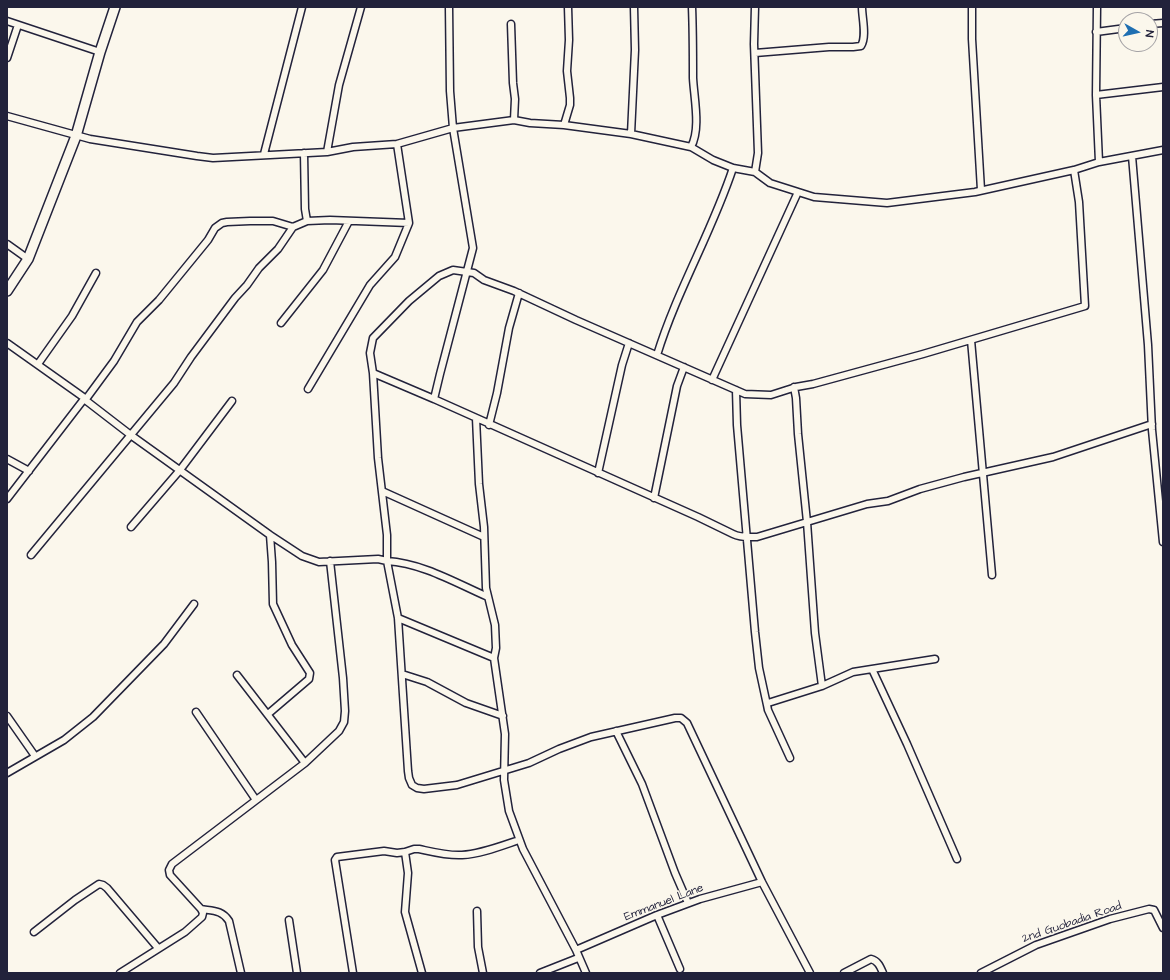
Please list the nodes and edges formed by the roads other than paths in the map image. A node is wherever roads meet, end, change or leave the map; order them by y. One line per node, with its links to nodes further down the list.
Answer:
1 (115, 7): 17 (street)
2 (302, 7): 33 (street)
3 (361, 7): 31 (street)
4 (449, 7): 25 (street)
5 (568, 7): 24 (street)
6 (634, 7): 26 (street)
7 (692, 7): 29 (street)
8 (755, 7): 18 (street)
9 (862, 7): 18 (street)
10 (972, 7): 39 (street)
11 (1097, 7): 16 (street)
12 (7, 21): 14 (street)
13 (511, 24): 23 (street)
14 (18, 25): 17 (street); 19 (street)
15 (1118, 29): 16 (street)
16 (1096, 32): 21 (street)
17 (100, 52): 27 (street)
18 (755, 53): 38 (street)
19 (7, 58)
20 (1163, 87): 21 (street)
21 (1096, 95): 35 (street)
22 (7, 116): 27 (street)
23 (514, 120): 24 (street); 25 (street)
24 (564, 125): 26 (street)
25 (453, 128): 28 (street); 48 (street)
26 (631, 134): 29 (street)
27 (76, 136): 33 (street); 46 (street)
28 (397, 144): 31 (street); 43 (street)
29 (691, 147): 36 (street)
30 (1163, 150): 34 (street)
31 (327, 152): 32 (street)
32 (304, 153): 33 (street); 41 (street)
33 (264, 154)
34 (1132, 156): 35 (street); 68 (street)
35 (1099, 162): 37 (street)
36 (734, 168): 38 (street); 55 (street)
37 (1074, 170): 39 (street); 52 (street)
38 (755, 172): 40 (street)
39 (981, 190): 40 (street)
40 (798, 192): 59 (street)
41 (307, 221): 42 (street); 44 (street)
42 (349, 221): 43 (street); 51 (street)
43 (409, 223): 61 (street)
44 (293, 227): 63 (street); 69 (street)
45 (7, 244): 46 (street)
46 (28, 259): 49 (street)
47 (96, 272): 56 (street)
48 (467, 273): 50 (street); 58 (street); 64 (street)
49 (7, 291)
50 (519, 293): 53 (street); 67 (street)
51 (280, 323)
52 (971, 340): 60 (street); 74 (street)
53 (629, 342): 55 (street); 73 (street)
54 (7, 343): 56 (street)
55 (657, 355): 57 (street)
56 (38, 364): 63 (street)
57 (684, 366): 59 (street); 76 (street)
58 (373, 373): 64 (street); 75 (street)
59 (712, 380): 62 (street)
60 (794, 387): 62 (street); 78 (street)
61 (308, 389)
62 (736, 390): 82 (street)
63 (85, 399): 69 (street); 72 (street)
64 (434, 399): 66 (street)
65 (232, 401): 71 (street)
66 (476, 418): 67 (street); 81 (street)
67 (489, 424): 73 (street)
68 (1152, 424): 74 (street); 83 (street)
69 (132, 436): 71 (street); 84 (street)
70 (7, 460): 72 (street)
71 (180, 470): 79 (street); 80 (street)
72 (29, 471): 77 (street)
73 (598, 473): 76 (street)
74 (983, 474): 78 (street); 87 (street)
75 (382, 491): 81 (street); 86 (street)
76 (654, 498): 82 (street)
77 (7, 499)
78 (807, 522): 82 (street); 96 (street)
79 (130, 527)
80 (270, 535): 85 (street); 99 (street)
81 (484, 537): 88 (street)
82 (747, 537): 97 (street)
83 (1163, 542)
84 (31, 555)
85 (330, 561): 86 (street); 105 (street)
86 (387, 561): 88 (street); 90 (street)
87 (992, 575)
88 (488, 597): 91 (street)
89 (194, 604): 103 (street)
90 (398, 618): 91 (street); 94 (street)
91 (494, 658): 101 (street)
92 (935, 659): 93 (street)
93 (872, 669): 96 (street); 111 (street)
94 (402, 674): 101 (street); 106 (street)
95 (237, 675): 99 (street)
96 (822, 686): 97 (street)
97 (767, 705): 104 (street)
98 (196, 712): 108 (street)
99 (268, 714): 105 (street)
100 (7, 716): 103 (street)
101 (503, 716): 106 (street)
102 (616, 731): 106 (street); 112 (street); 113 (street)
103 (35, 756): 107 (street)
104 (790, 758)
105 (305, 763): 108 (street)
106 (503, 770): 109 (street)
107 (7, 773)
108 (256, 800): 114 (street)
109 (519, 840): 110 (street); 121 (street)
110 (405, 852): 127 (street); 128 (street)
111 (957, 859)
112 (762, 882): 113 (street, Emmanuel Lane); 132 (street)
113 (688, 903): 116 (street, Emmanuel Lane)
114 (201, 909): 120 (street); 125 (street)
115 (477, 911): 129 (street)
116 (657, 915): 121 (street, Emmanuel Lane); 123 (street)
117 (289, 920): 126 (street)
118 (1163, 928): 135 (street, 2nd Guobadia Road)
119 (34, 932): 120 (street)
120 (158, 948): 124 (street)
121 (576, 950): 122 (street)
122 (578, 958): 130 (street); 131 (street)
123 (680, 969)
124 (120, 973)
125 (240, 973)
126 (297, 973)
127 (353, 973)
128 (422, 973)
129 (483, 973)
130 (540, 973)
131 (586, 973)
132 (810, 973)
133 (844, 973): 134 (street)
134 (883, 973)
135 (981, 973)

